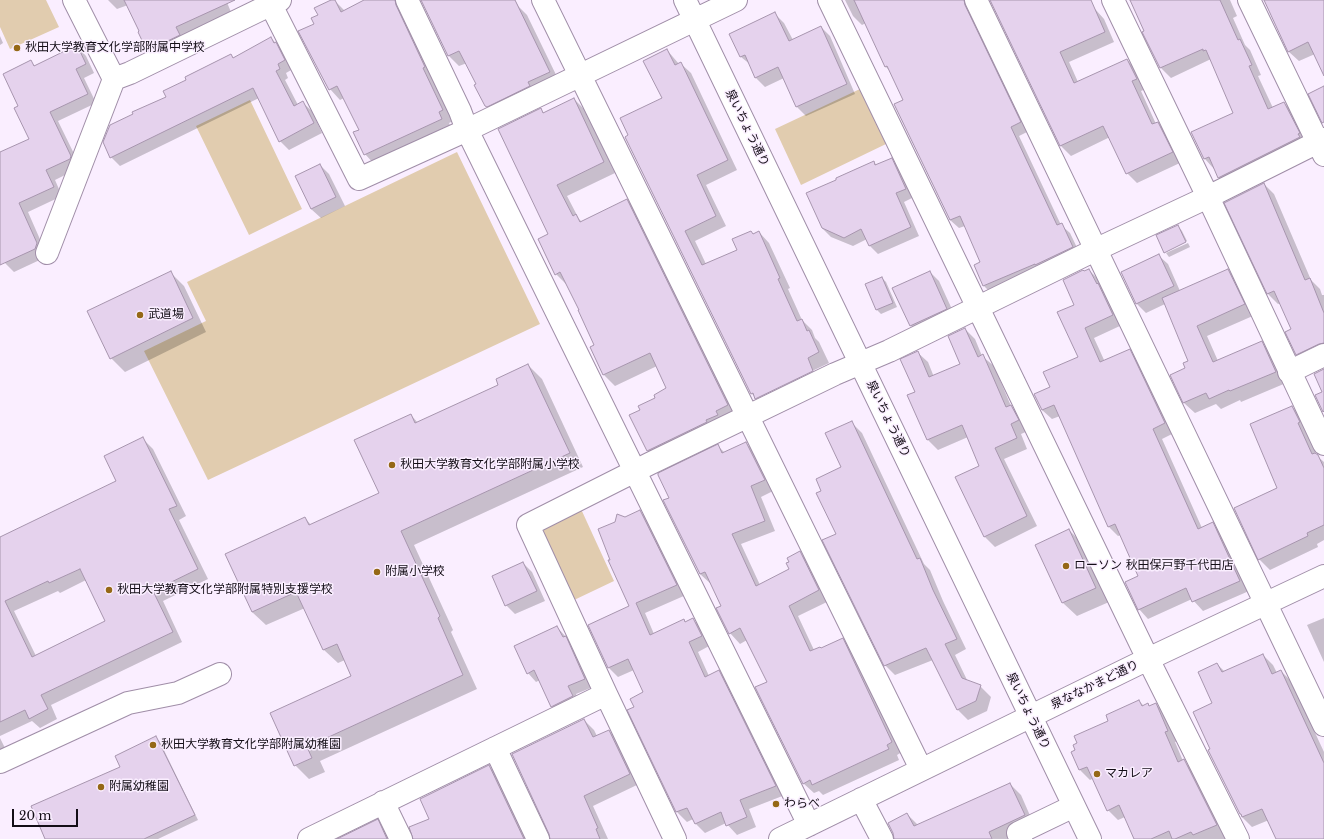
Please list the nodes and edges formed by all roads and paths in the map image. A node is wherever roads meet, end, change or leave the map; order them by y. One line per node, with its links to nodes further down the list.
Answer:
1 (74, 0): 13 (street)
2 (407, 0): 14 (street)
3 (543, 0): 12 (street)
4 (685, 0): 11 (street, 泉いちょう通り)
5 (736, 0): 11 (street)
6 (829, 0): 19 (street)
7 (976, 0): 17 (street)
8 (1113, 0): 16 (street)
9 (1249, 0): 15 (street)
10 (275, 2): 13 (street); 14 (street)
11 (694, 19): 12 (street); 21 (street, 泉いちょう通り)
12 (579, 76): 14 (street); 23 (street)
13 (114, 79): 18 (street)
14 (467, 130): 25 (street)
15 (1322, 145): 16 (street)
16 (1208, 197): 17 (street); 22 (street)
17 (1095, 250): 19 (street); 27 (street)
18 (47, 253)
19 (977, 308): 21 (street); 28 (street)
20 (1324, 355): 22 (street)
21 (861, 363): 23 (street); 31 (street, 泉いちょう通り)
22 (1289, 372): 24 (street)
23 (748, 416): 25 (street); 35 (street)
24 (1324, 444)
25 (635, 471): 30 (street); 39 (street)
26 (1324, 576): 27 (street, 泉ななかまど通り)
27 (1266, 603): 28 (street, 泉ななかまど通り); 32 (street)
28 (1148, 659): 31 (street, 泉ななかまど通り); 48 (street)
29 (220, 674): 34 (street)
30 (606, 694): 33 (street); 43 (street)
31 (1031, 717): 35 (street, 泉ななかまど通り); 38 (street, 泉いちょう通り)
32 (1324, 725)
33 (495, 748): 37 (street); 42 (street)
34 (0, 762)
35 (921, 769): 36 (street, 泉ななかまど通り)
36 (861, 798): 39 (street, 泉ななかまど通り); 45 (street)
37 (383, 802): 40 (street); 41 (street)
38 (1074, 806): 46 (street); 47 (street, 泉いちょう通り)
39 (809, 824): 44 (street, 泉ななかまど通り)
40 (309, 839)
41 (401, 839)
42 (538, 839)
43 (675, 839)
44 (780, 839)
45 (882, 839)
46 (1021, 839)
47 (1090, 839)
48 (1238, 839)

